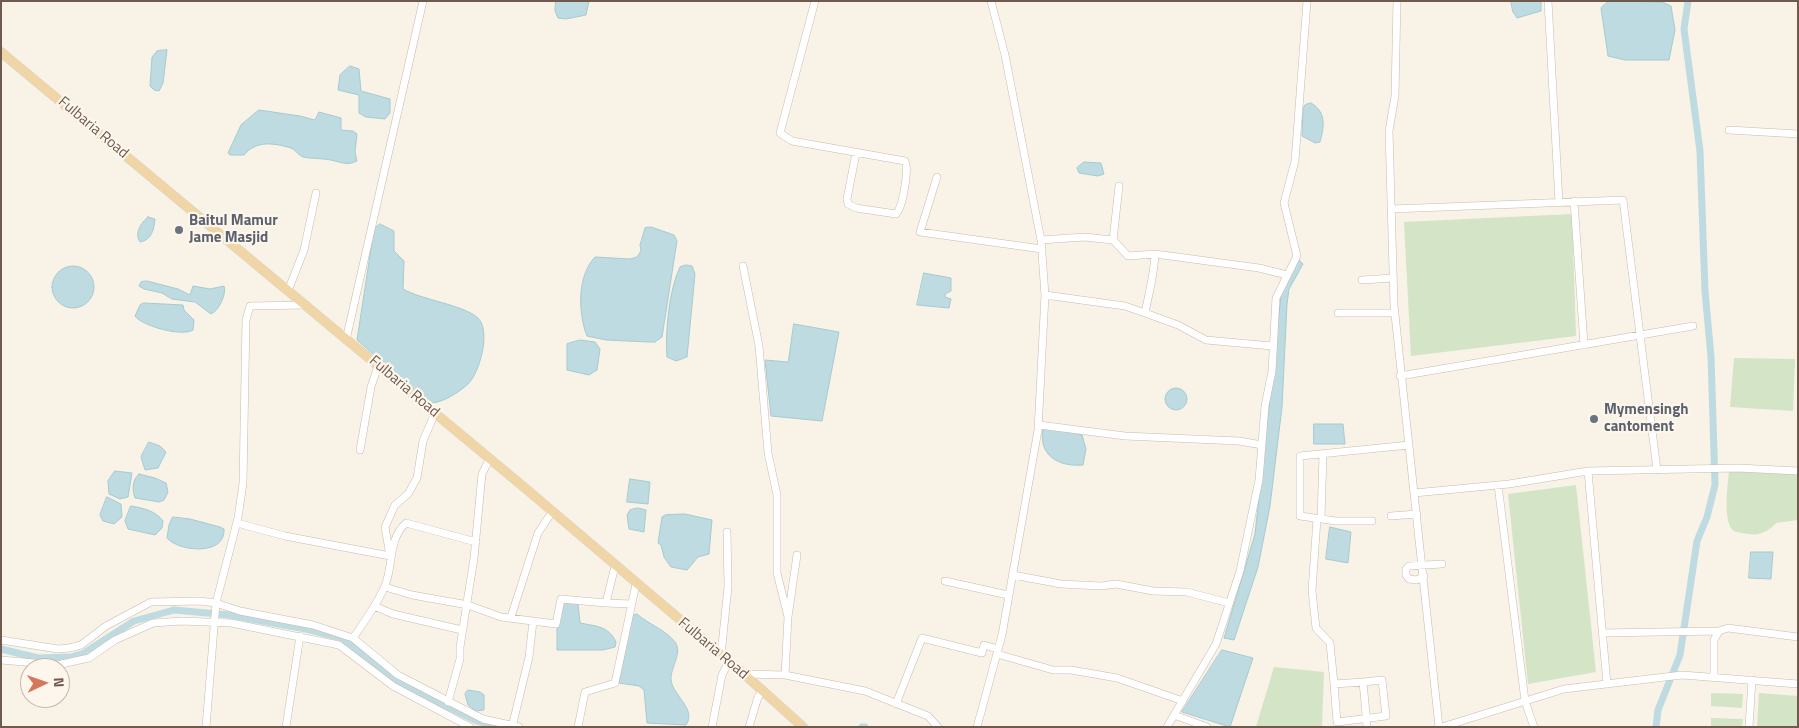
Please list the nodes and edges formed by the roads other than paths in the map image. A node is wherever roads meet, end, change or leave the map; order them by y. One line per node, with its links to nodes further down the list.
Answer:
1 (423, 1): 33 (street)
2 (815, 1): 10 (street)
3 (991, 1): 17 (street)
4 (1307, 1): 22 (street)
5 (1397, 1): 16 (street)
6 (1548, 1): 15 (street)
7 (1, 52): 25 (main road, Fulbaria Road)
8 (1729, 130): 9 (street)
9 (1798, 134)
10 (856, 153): 10 (street)
11 (937, 176): 19 (street)
12 (1119, 186): 18 (street)
13 (316, 193): 25 (street)
14 (1574, 201): 15 (street); 32 (street); 34 (street)
15 (1558, 202): 16 (street)
16 (1392, 209): 23 (street)
17 (1041, 240): 18 (street); 19 (street)
18 (1113, 240): 20 (street)
19 (1042, 249): 26 (street)
20 (1156, 254): 22 (street); 28 (street)
21 (743, 266): 76 (street)
22 (1287, 275): 35 (street)
23 (1393, 278): 24 (street); 30 (street)
24 (1362, 280)
25 (288, 290): 27 (main road, Fulbaria Road)
26 (1045, 295): 28 (street); 39 (street)
27 (306, 306): 33 (main road, Fulbaria Road); 55 (street)
28 (1145, 313): 35 (street)
29 (1338, 313): 30 (street)
30 (1395, 313): 37 (street)
31 (1693, 326): 32 (street)
32 (1638, 336): 34 (street); 45 (street)
33 (346, 340): 36 (main road, Fulbaria Road)
34 (1584, 345): 37 (street)
35 (1272, 346): 40 (street)
36 (378, 366): 38 (main road, Fulbaria Road); 42 (street)
37 (1400, 376): 41 (street)
38 (435, 413): 44 (main road, Fulbaria Road); 59 (street)
39 (1038, 425): 40 (street); 63 (street)
40 (1262, 445): 72 (street)
41 (1409, 445): 43 (street); 49 (street)
42 (360, 450)
43 (1323, 454): 53 (street); 53 (street)
44 (490, 458): 50 (main road, Fulbaria Road); 57 (street)
45 (1657, 470): 46 (street); 47 (street)
46 (1588, 471): 48 (street); 81 (street)
47 (1798, 472)
48 (1498, 485): 49 (street); 101 (street)
49 (1414, 493): 51 (street)
50 (552, 512): 61 (main road, Fulbaria Road); 75 (street)
51 (1417, 514): 52 (street); 62 (street)
52 (1391, 516)
53 (1319, 519): 54 (street); 95 (street)
54 (1372, 521)
55 (236, 523): 59 (street); 69 (street)
56 (727, 532): 87 (street)
57 (476, 542): 59 (street); 73 (street)
58 (797, 555): 76 (street)
59 (390, 556): 67 (street)
60 (1442, 564): 62 (street)
61 (615, 566): 66 (main road, Fulbaria Road); 70 (street)
62 (1423, 566): 64 (street); 64 (street)
63 (1013, 575): 68 (street); 72 (street)
64 (1424, 576): 118 (street)
65 (945, 580): 68 (street)
66 (636, 584): 71 (street); 87 (main road, Fulbaria Road)
67 (385, 587): 73 (street); 74 (street)
68 (1008, 595): 86 (street)
69 (216, 603): 78 (street); 84 (street); 85 (street)
70 (606, 604): 71 (street); 77 (street)
71 (632, 604): 110 (street)
72 (1229, 604): 99 (street)
73 (468, 605): 75 (street); 79 (street)
74 (374, 606): 79 (street); 84 (street)
75 (511, 617): 77 (street)
76 (788, 617): 91 (street)
77 (533, 621): 106 (street)
78 (213, 624): 82 (street); 88 (street); 107 (street)
79 (462, 630): 100 (street)
80 (1719, 631): 81 (street); 83 (street); 92 (street)
81 (1602, 632): 96 (street)
82 (300, 636): 108 (street); 109 (street)
83 (1798, 637)
84 (353, 638): 100 (street)
85 (1, 640)
86 (998, 651): 99 (street); 102 (street); 115 (street)
87 (721, 655): 89 (main road, Fulbaria Road)
88 (1, 660)
89 (729, 661): 90 (main road, Fulbaria Road); 111 (street)
90 (744, 674): 91 (street); 98 (main road, Fulbaria Road)
91 (785, 675): 102 (street)
92 (1714, 677): 93 (street); 96 (street)
93 (1752, 680): 97 (street); 120 (street)
94 (1363, 682): 95 (street); 104 (street); 104 (street)
95 (1334, 684): 105 (street)
96 (1606, 684): 101 (street)
97 (1798, 684)
98 (763, 691): 112 (street); 113 (main road, Fulbaria Road)
99 (1183, 701): 103 (street)
100 (448, 702): 106 (street)
101 (1525, 702): 118 (street); 119 (street)
102 (896, 704): 114 (street)
103 (1174, 715): 116 (street); 117 (street)
104 (1367, 723): 105 (street)
105 (1338, 724)
106 (515, 726)
107 (206, 727)
108 (286, 727)
109 (470, 727)
110 (578, 727)
111 (712, 727)
112 (749, 727)
113 (803, 727)
114 (938, 727)
115 (977, 727)
116 (1167, 727)
117 (1207, 727)
118 (1440, 727)
119 (1534, 727)
120 (1750, 727)

